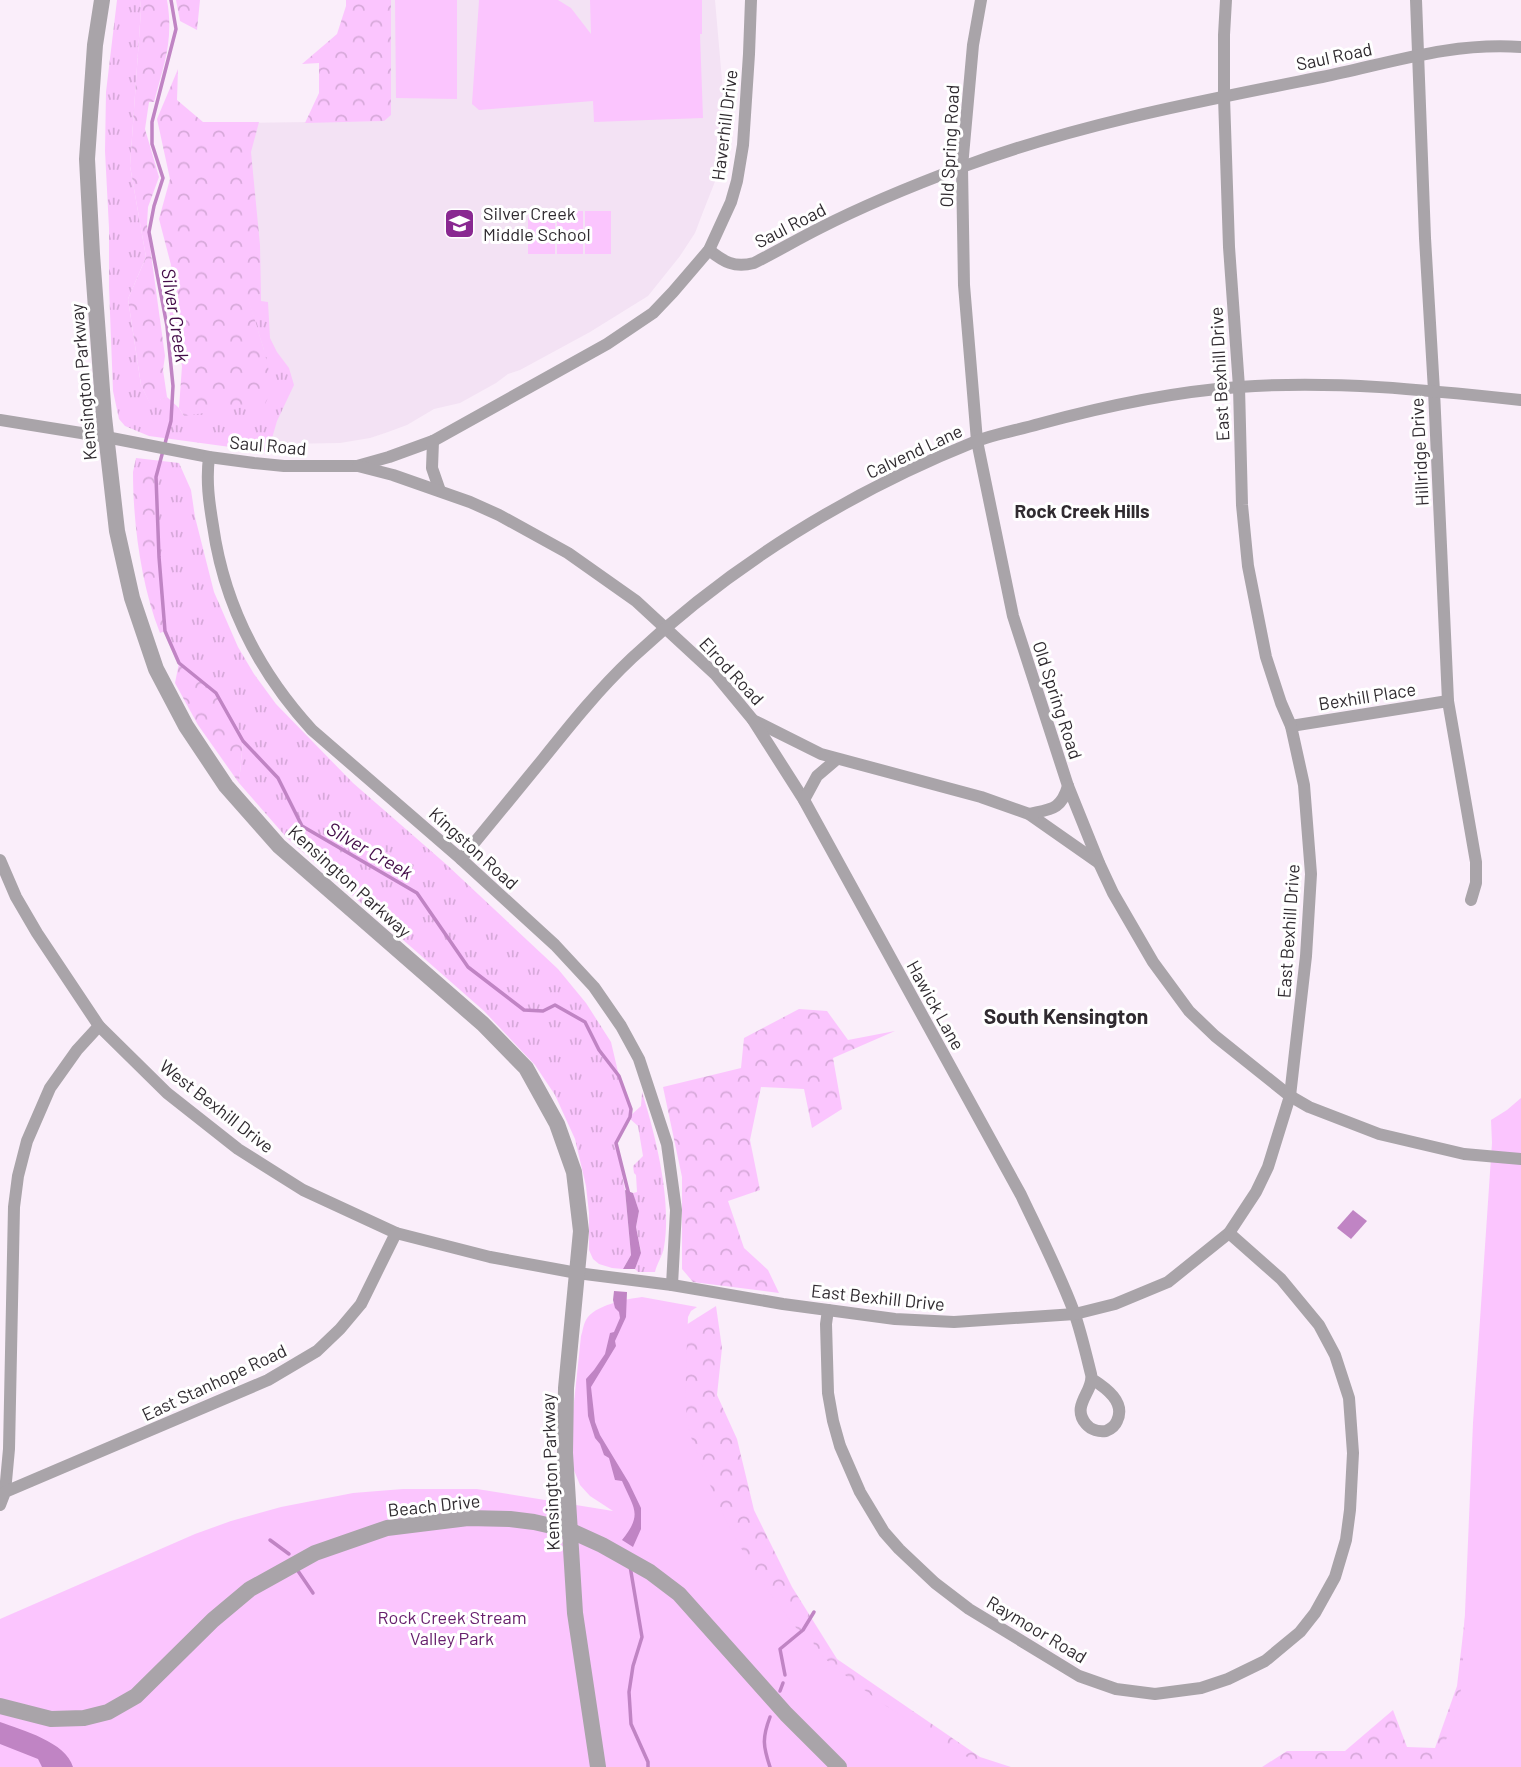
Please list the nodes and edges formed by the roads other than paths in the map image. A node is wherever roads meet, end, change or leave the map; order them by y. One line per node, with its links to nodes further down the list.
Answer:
1 (102, 0): 15 (street, Kensington Parkway)
2 (751, 0): 10 (street, Haverhill Drive)
3 (981, 0): 9 (street, Old Spring Road)
4 (1226, 0): 8 (street, East Bexhill Drive)
5 (1416, 0): 7 (street, Hillridge Drive)
6 (1521, 47): 7 (street, Saul Road)
7 (1418, 54): 8 (street, Saul Road); 12 (street, Hillridge Drive)
8 (1224, 97): 9 (street, Saul Road); 11 (street, East Bexhill Drive)
9 (962, 167): 10 (street, Saul Road); 17 (street, Old Spring Road)
10 (709, 250): 16 (street, Saul Road)
11 (1240, 387): 12 (street, Calvend Lane); 17 (street, Calvend Lane); 24 (street, East Bexhill Drive)
12 (1434, 391): 13 (street, Calvend Lane); 22 (street, Hillridge Drive)
13 (1521, 400)
14 (0, 420): 15 (street, Saul Road)
15 (106, 437): 18 (street, Saul Road); 38 (street, Kensington Parkway)
16 (433, 441): 19 (street, Saul Road); 20 (street)
17 (977, 441): 21 (street, Calvend Lane); 26 (street, Old Spring Road)
18 (209, 457): 19 (street, Saul Road); 29 (street, Kingston Road)
19 (357, 466): 20 (street, Elrod Road)
20 (440, 491): 21 (street, Elrod Road)
21 (666, 628): 23 (street, Elrod Road); 29 (street, Calvend Lane)
22 (1448, 701): 24 (street, Bexhill Place); 32 (street, Hillridge Drive)
23 (753, 720): 25 (street, Elrod Road); 27 (street, Hawick Lane)
24 (1291, 726): 34 (street, East Bexhill Drive)
25 (837, 758): 27 (street); 28 (street, Elrod Road)
26 (1068, 786): 28 (street); 31 (street, Old Spring Road)
27 (804, 800): 41 (street, Hawick Lane)
28 (1029, 814): 31 (street, Elrod Road)
29 (461, 859): 39 (street, Kingston Road)
30 (0, 860): 33 (street, West Bexhill Drive)
31 (1099, 863): 34 (street, Old Spring Road)
32 (1471, 900)
33 (99, 1027): 36 (street, West Bexhill Drive); 43 (street)
34 (1290, 1096): 35 (street, Old Spring Road); 37 (street, East Bexhill Drive)
35 (1521, 1159)
36 (396, 1233): 38 (street, West Bexhill Drive); 43 (street, East Stanhope Road)
37 (1229, 1233): 40 (street, Raymoor Road); 41 (street, East Bexhill Drive)
38 (577, 1273): 39 (street, West Bexhill Drive); 45 (street, Kensington Parkway)
39 (672, 1285): 40 (street, East Bexhill Drive)
40 (828, 1310): 41 (street, East Bexhill Drive)
41 (1075, 1314): 42 (street, Hawick Lane)
42 (1092, 1379)
43 (5, 1492): 44 (street)
44 (0, 1505)
45 (569, 1530): 46 (street, Beach Drive); 47 (street, Kensington Parkway); 48 (street, Beach Drive)
46 (0, 1706)
47 (598, 1767)
48 (839, 1767)

